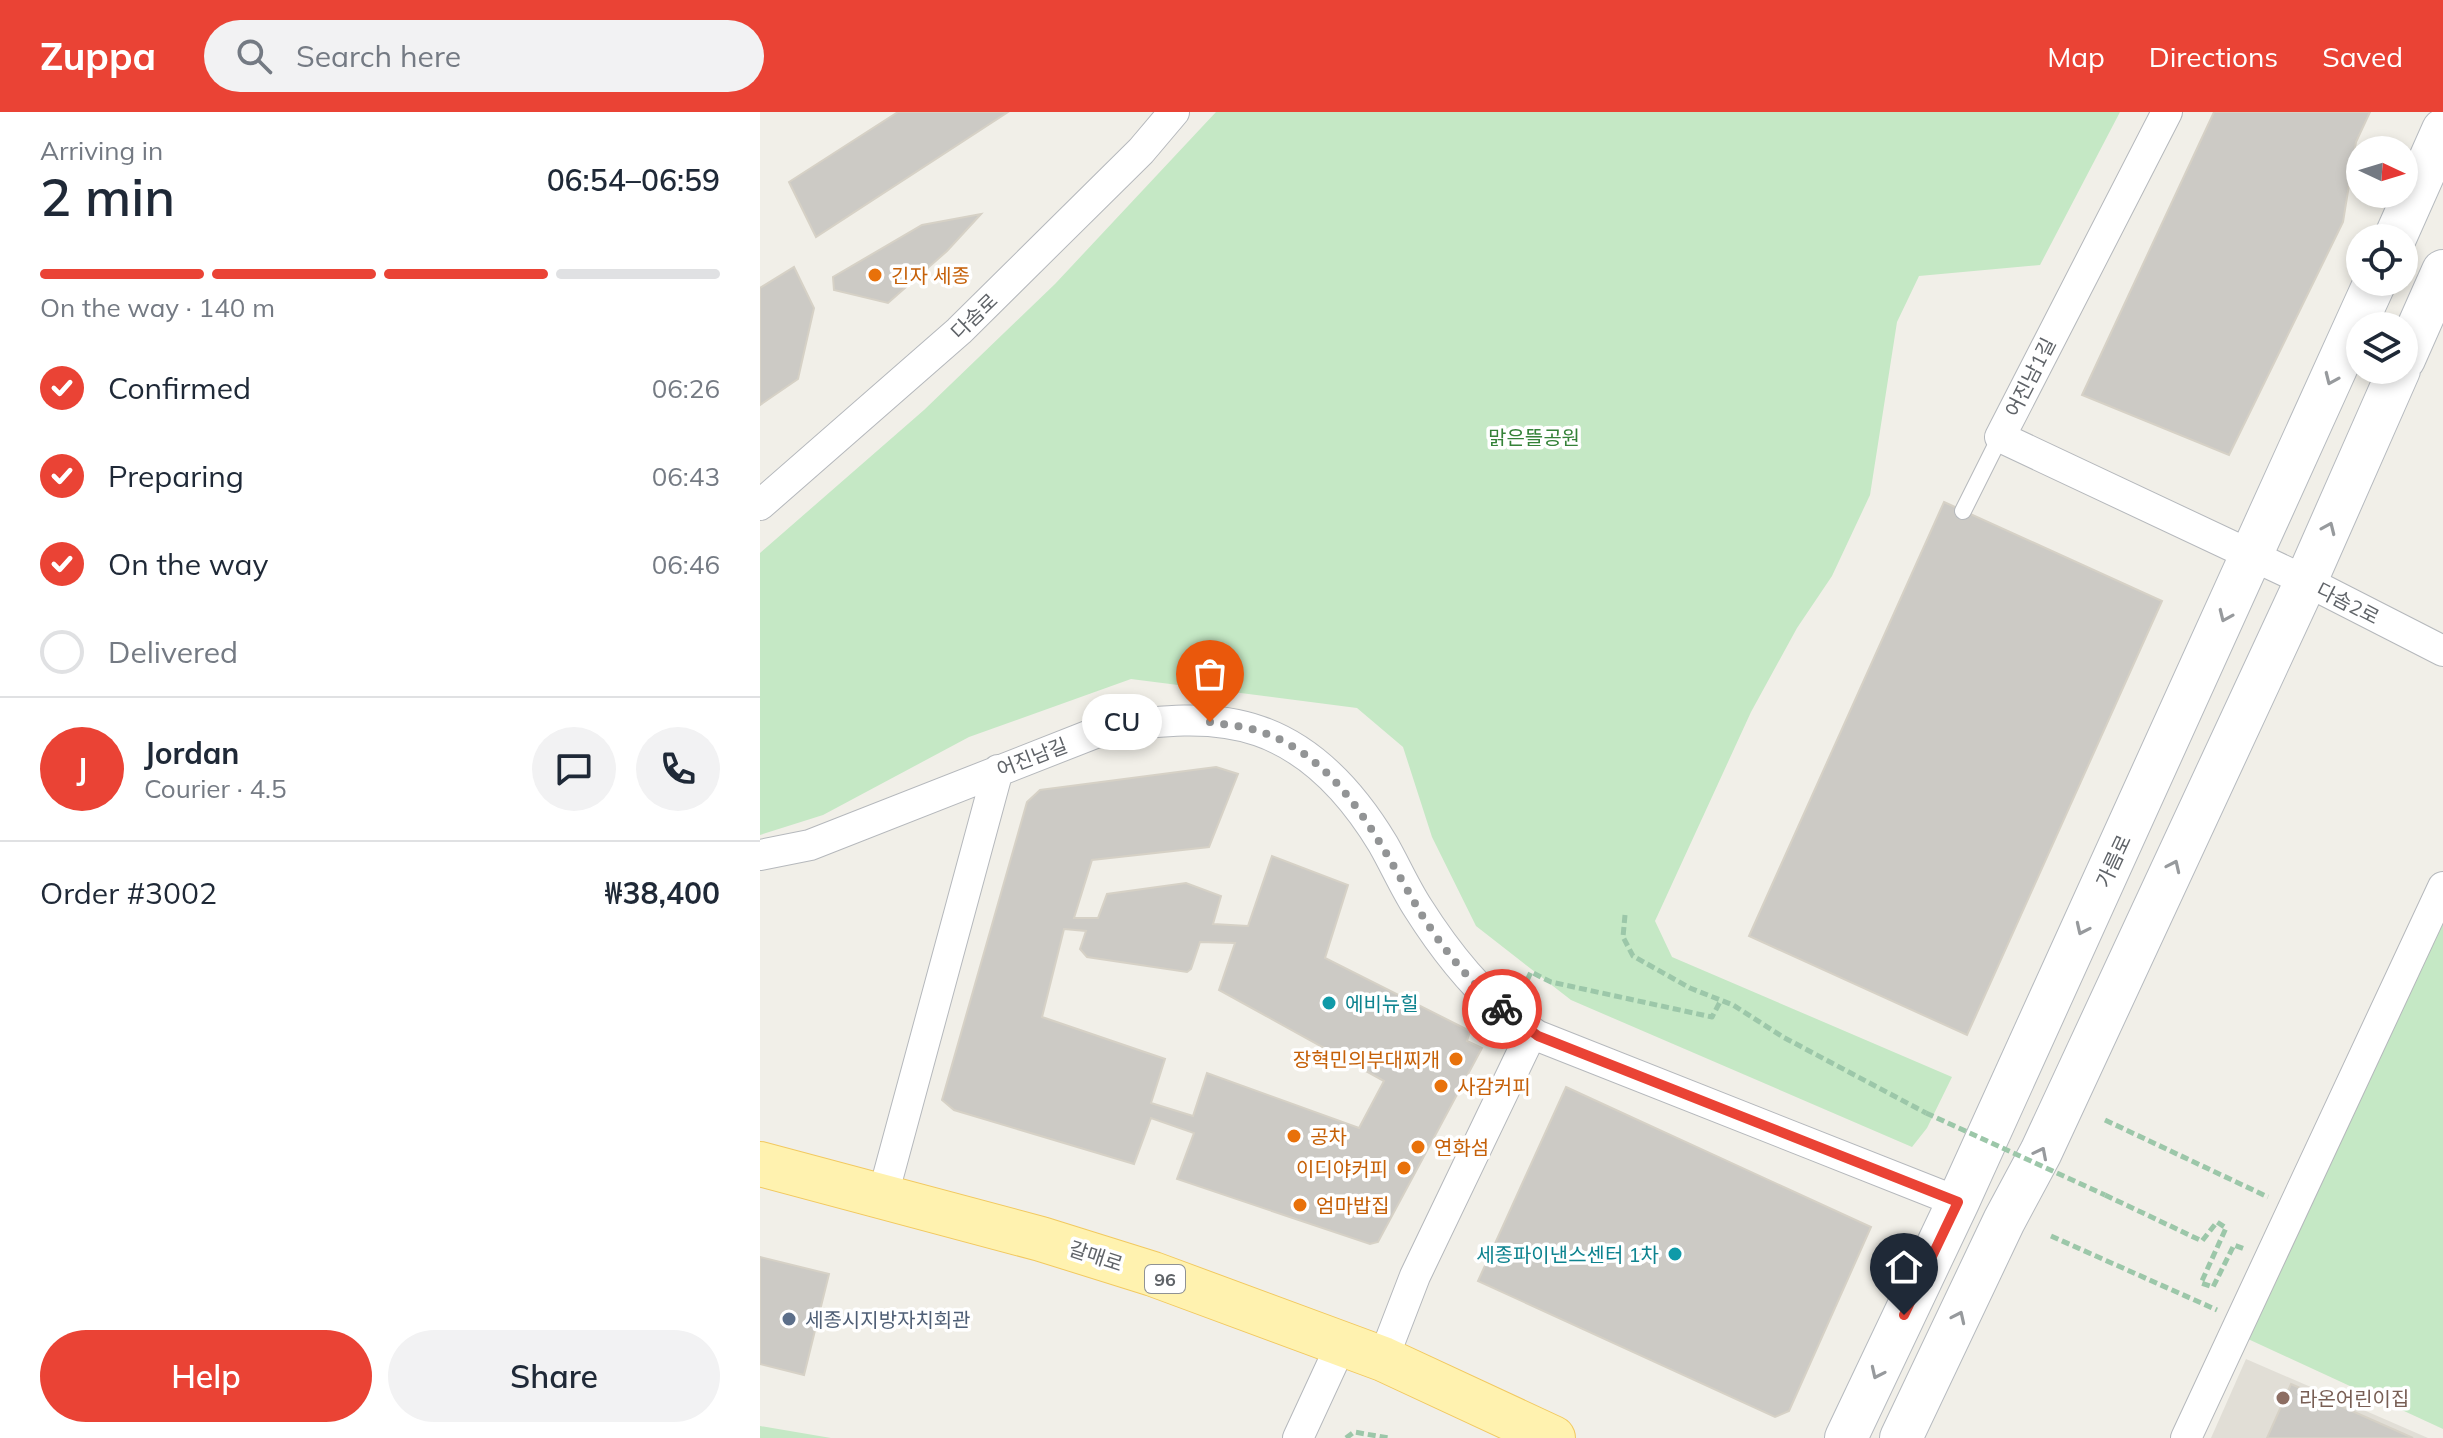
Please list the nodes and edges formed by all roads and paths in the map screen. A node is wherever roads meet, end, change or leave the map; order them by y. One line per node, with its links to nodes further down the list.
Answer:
1 (1174, 112): 10 (street, 다솜로)
2 (2167, 112): 9 (street, 어진남1길)
3 (2443, 130): 4 (street)
4 (2401, 224)
5 (2443, 271): 7 (street)
6 (2369, 296): 12 (street, 가름로, one-way to 12)
7 (2418, 327)
8 (2393, 384): 13 (street, one-way to 8)
9 (2000, 437): 11 (lane); 12 (street, 어진남1길)
10 (760, 505)
11 (1963, 511)
12 (2251, 556): 13 (street, 다솜2로); 25 (street, 가름로, one-way to 25)
13 (2306, 581): 14 (street, 다솜2로); 36 (street, one-way to 13)
14 (2443, 651)
15 (998, 770): 16 (street, 어진남길); 20 (street, 어진남길); 23 (street)
16 (760, 855)
17 (2443, 887): 37 (street)
18 (1625, 915): 19 (path)
19 (1721, 1000): 20 (path); 27 (path, bridge)
20 (1521, 1024): 25 (street, 어진남길); 30 (street)
21 (2105, 1120): 24 (path)
22 (760, 1164): 23 (main road, 갈매로 / 96)
23 (883, 1195): 29 (main road, 갈매로 / 96)
24 (2273, 1199)
25 (1958, 1202): 35 (street, 가름로, one-way to 35)
26 (2051, 1236): 28 (path)
27 (2248, 1250)
28 (2218, 1311)
29 (1341, 1345): 30 (main road, 갈매로 / 96); 31 (street)
30 (1383, 1359): 34 (main road, 갈매로 / 96)
31 (1298, 1438)
32 (1346, 1438): 33 (path)
33 (1389, 1438)
34 (1553, 1438)
35 (1846, 1438)
36 (1901, 1438)
37 (2186, 1438)

